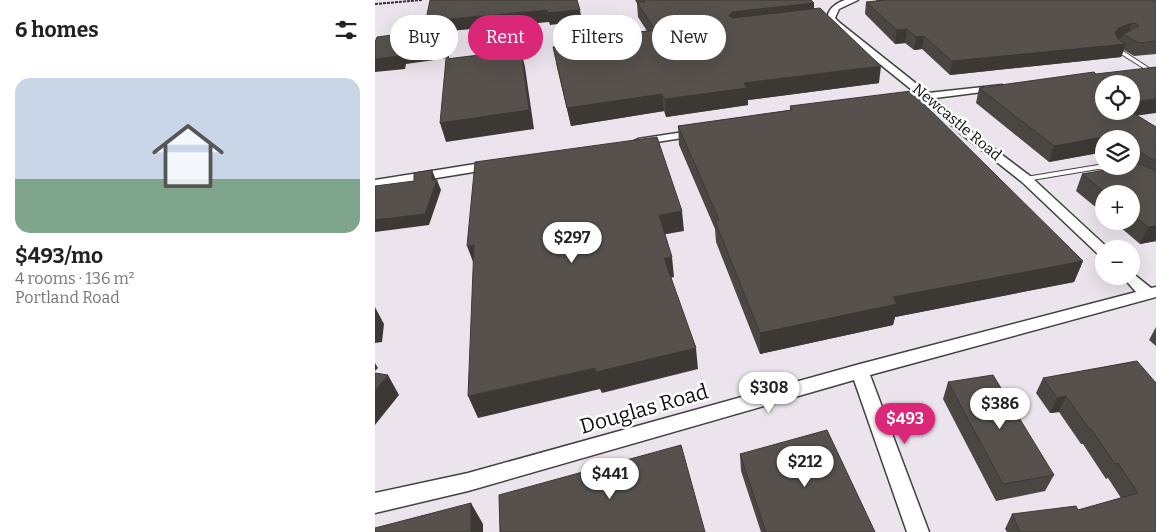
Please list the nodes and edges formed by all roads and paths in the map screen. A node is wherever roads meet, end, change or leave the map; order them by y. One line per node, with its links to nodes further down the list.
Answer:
1 (422, 0): 3 (path)
2 (854, 0): 8 (street, Newcastle Road)
3 (375, 4)
4 (1116, 44): 5 (lane)
5 (1152, 68): 6 (street)
6 (1128, 70)
7 (1013, 85): 8 (street)
8 (926, 96): 9 (street); 14 (street, Newcastle Road)
9 (887, 102)
10 (710, 130): 11 (street)
11 (631, 143)
12 (503, 164): 15 (street)
13 (1095, 167): 14 (lane)
14 (1025, 179): 16 (street, Newcastle Road)
15 (375, 184)
16 (1095, 244)
17 (1140, 284): 18 (street)
18 (1152, 293): 19 (street, Douglas Road)
19 (860, 371): 20 (street, Douglas Road); 21 (street)
20 (375, 503)
21 (918, 532)

